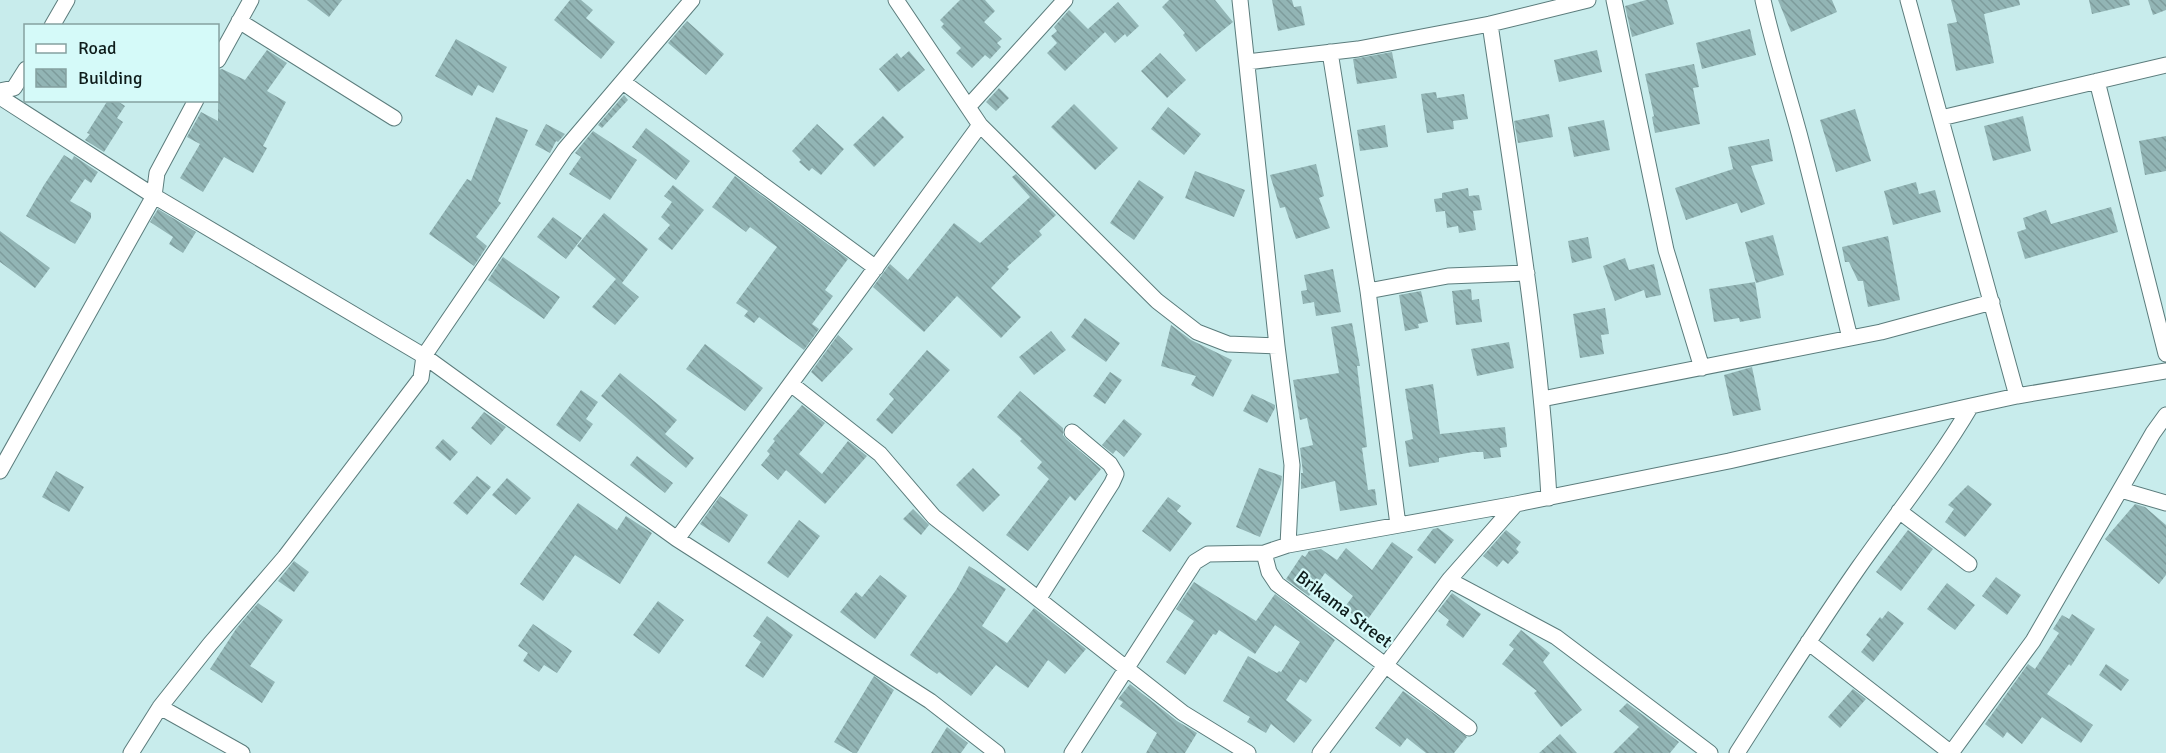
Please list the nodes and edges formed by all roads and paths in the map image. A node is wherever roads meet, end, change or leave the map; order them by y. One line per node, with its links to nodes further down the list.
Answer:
1 (67, 0): 12 (street)
2 (252, 0): 11 (street)
3 (692, 0): 20 (street)
4 (896, 0): 24 (street)
5 (1065, 0): 24 (street)
6 (1240, 0): 16 (street)
7 (1588, 0): 13 (street)
8 (1614, 0): 37 (street)
9 (1763, 0): 33 (street)
10 (1908, 0): 26 (street)
11 (239, 21): 15 (street); 25 (street)
12 (53, 24)
13 (1490, 24): 14 (street); 30 (street)
14 (1330, 52): 16 (street); 31 (street)
15 (219, 58)
16 (1247, 62): 34 (street)
17 (2166, 65): 19 (street)
18 (24, 72): 21 (street)
19 (2097, 81): 26 (street); 35 (street)
20 (623, 82): 29 (street); 36 (street)
21 (0, 92)
22 (0, 97): 28 (street)
23 (195, 102): 28 (street)
24 (968, 107): 27 (street)
25 (394, 118)
26 (1941, 118): 32 (street)
27 (980, 125): 29 (street); 34 (street)
28 (154, 196): 36 (street); 45 (street)
29 (876, 268): 39 (street)
30 (1527, 273): 31 (street); 41 (street)
31 (1368, 291): 51 (street)
32 (1992, 302): 33 (street); 40 (street)
33 (1850, 338): 37 (street)
34 (1277, 345): 53 (street)
35 (2166, 354)
36 (424, 356): 52 (street); 61 (street)
37 (1702, 368): 41 (street)
38 (2166, 371): 40 (street)
39 (791, 384): 52 (street); 57 (street)
40 (2017, 396): 42 (street)
41 (1542, 399): 47 (street)
42 (1971, 406): 47 (street); 50 (street)
43 (2166, 415): 46 (street)
44 (1072, 432): 57 (street)
45 (3, 462)
46 (2121, 490): 48 (street); 71 (street)
47 (1549, 498): 49 (street)
48 (2166, 503)
49 (1516, 504): 51 (street); 56 (street)
50 (1899, 511): 55 (street); 58 (street)
51 (1398, 525): 53 (street)
52 (677, 539): 65 (street)
53 (1288, 545): 54 (street)
54 (1264, 553): 59 (street, Brikama Street); 60 (street)
55 (1970, 564)
56 (1449, 580): 59 (street); 69 (street)
57 (1039, 598): 60 (street)
58 (1808, 642): 70 (street); 71 (street)
59 (1385, 665): 62 (street, Brikama Street); 68 (street)
60 (1127, 669): 66 (street); 67 (street)
61 (160, 707): 63 (street); 64 (street)
62 (1469, 728)
63 (131, 753)
64 (242, 753)
65 (997, 753)
66 (1071, 753)
67 (1248, 753)
68 (1320, 753)
69 (1710, 753)
70 (1737, 753)
71 (1951, 753)

